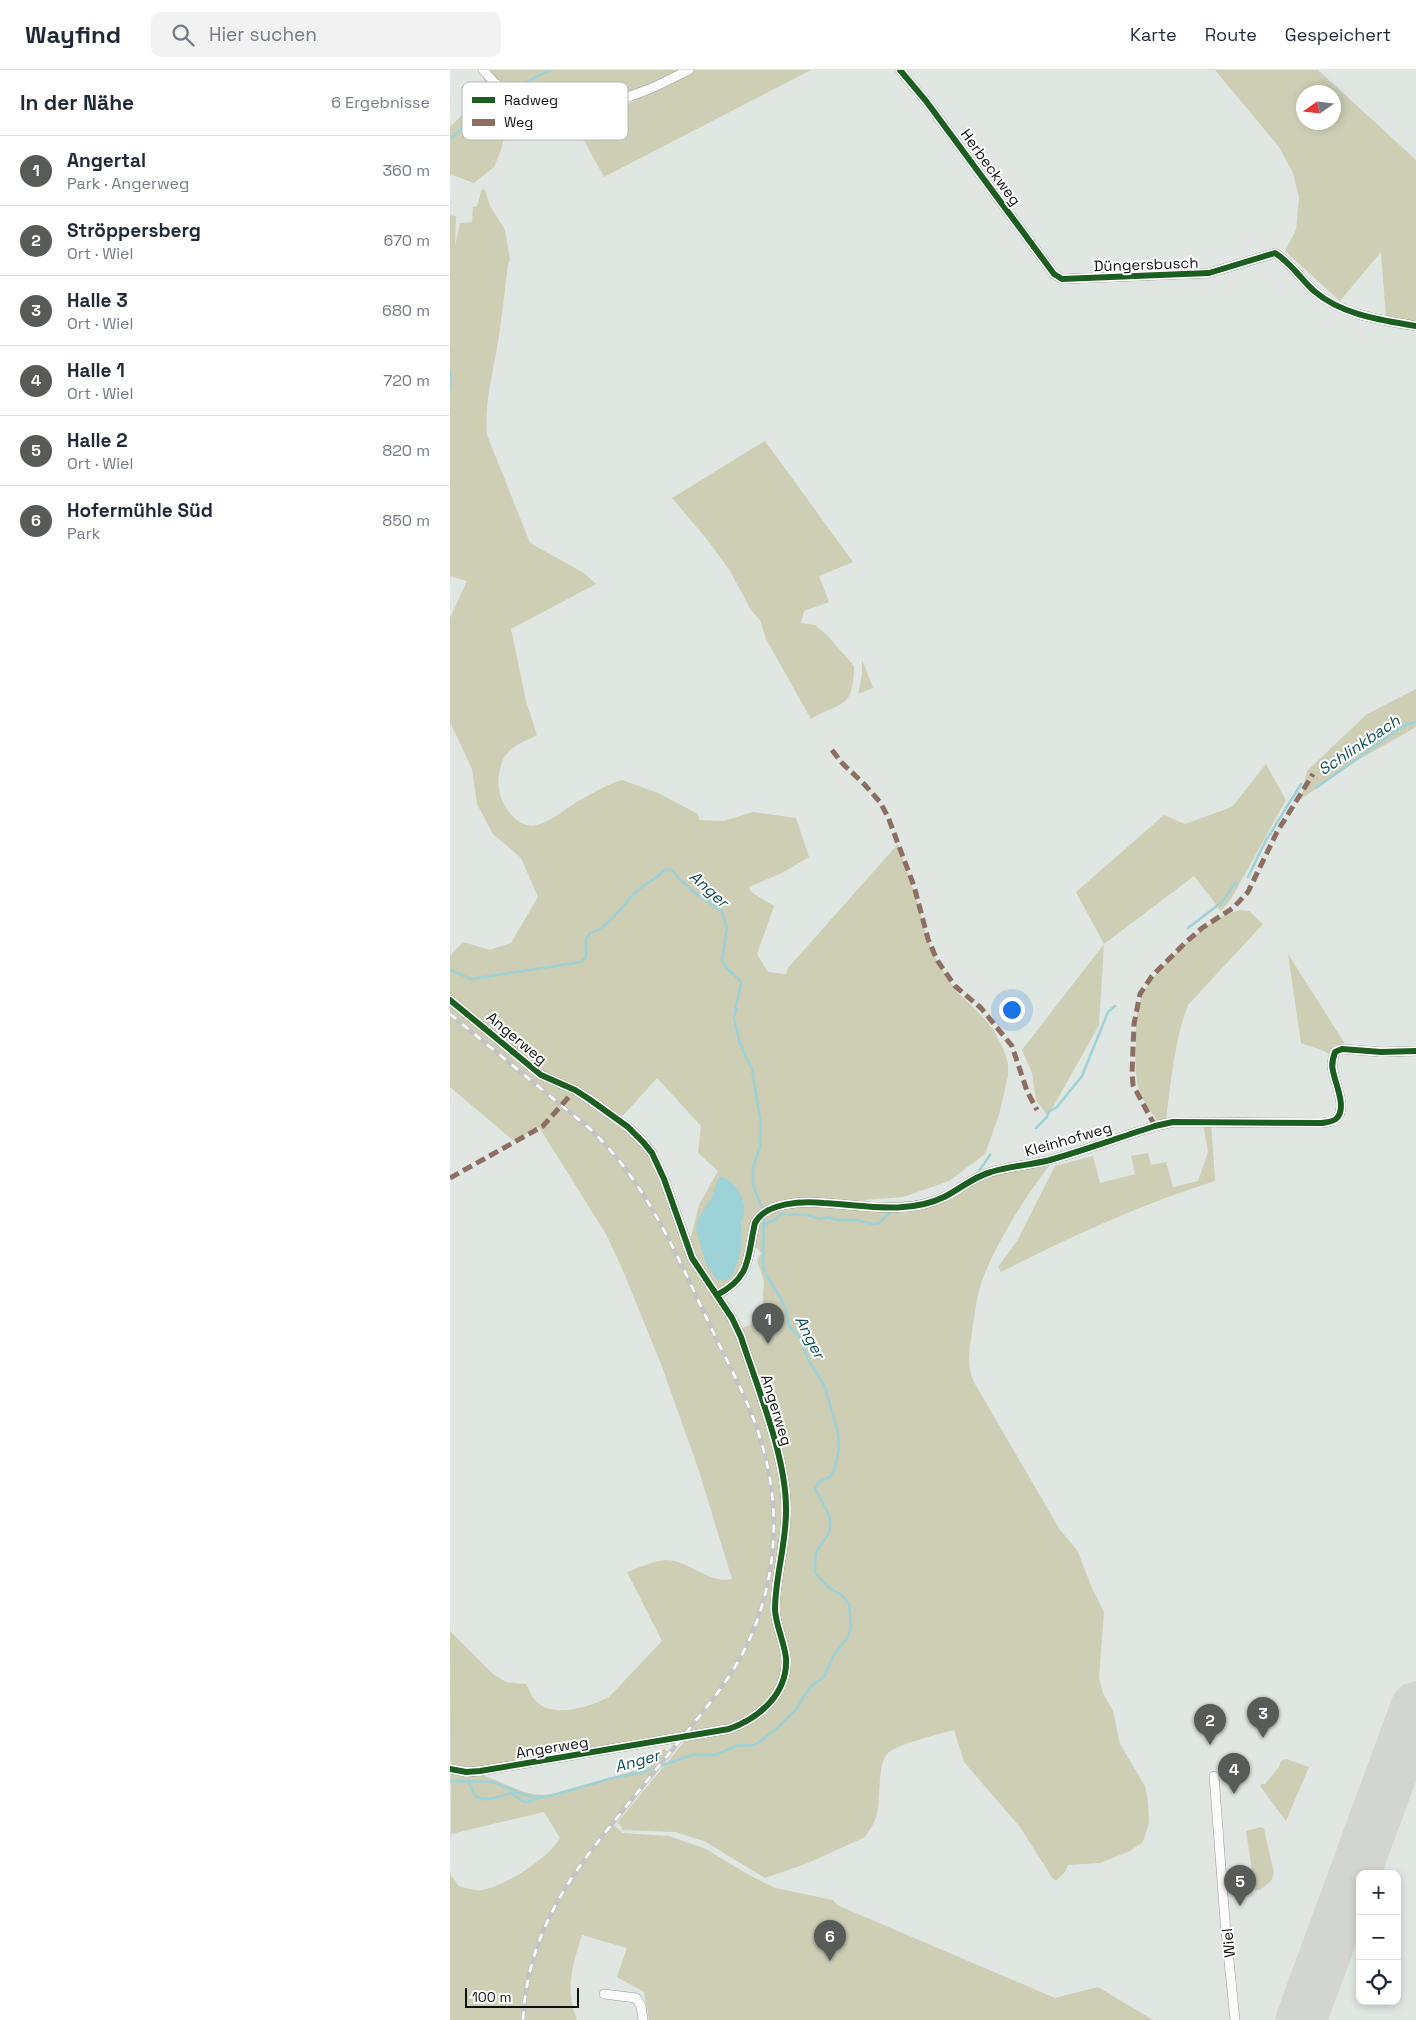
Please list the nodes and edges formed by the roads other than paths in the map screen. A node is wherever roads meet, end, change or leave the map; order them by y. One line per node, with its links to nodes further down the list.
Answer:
1 (483, 70): 4 (street)
2 (689, 70): 5 (street)
3 (900, 70): 6 (street, Herbeckweg)
4 (494, 82)
5 (628, 97)
6 (1062, 279): 7 (street, Düngersbusch)
7 (1416, 326)
8 (450, 1000): 10 (street, Angerweg)
9 (1416, 1051): 10 (street, Kleinhofweg)
10 (717, 1295): 11 (street, Angerweg)
11 (450, 1769)
12 (1214, 1776): 15 (street, Wiel)
13 (604, 1994): 14 (street)
14 (642, 2020)
15 (1236, 2020)

